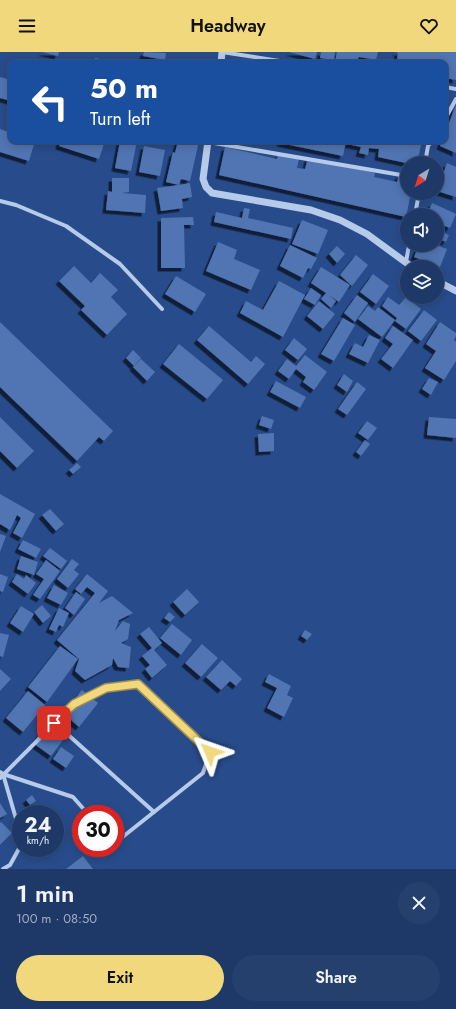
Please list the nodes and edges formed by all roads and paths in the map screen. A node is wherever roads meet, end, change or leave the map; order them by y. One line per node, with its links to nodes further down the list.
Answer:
1 (222, 52): 2 (street)
2 (273, 60)
3 (456, 99): 4 (street)
4 (448, 114)
5 (208, 144): 11 (street)
6 (220, 144): 9 (street)
7 (430, 144): 8 (street)
8 (426, 156)
9 (400, 175)
10 (0, 201): 14 (street)
11 (402, 260)
12 (444, 285): 13 (street)
13 (456, 291)
14 (162, 309)
15 (54, 723): 16 (street); 20 (street); 20 (street)
16 (2, 773): 17 (street); 18 (street); 19 (street)
17 (0, 778)
18 (80, 805)
19 (12, 806)
20 (154, 812): 21 (street)
21 (124, 836)
22 (14, 857): 23 (street)
23 (2, 869)

